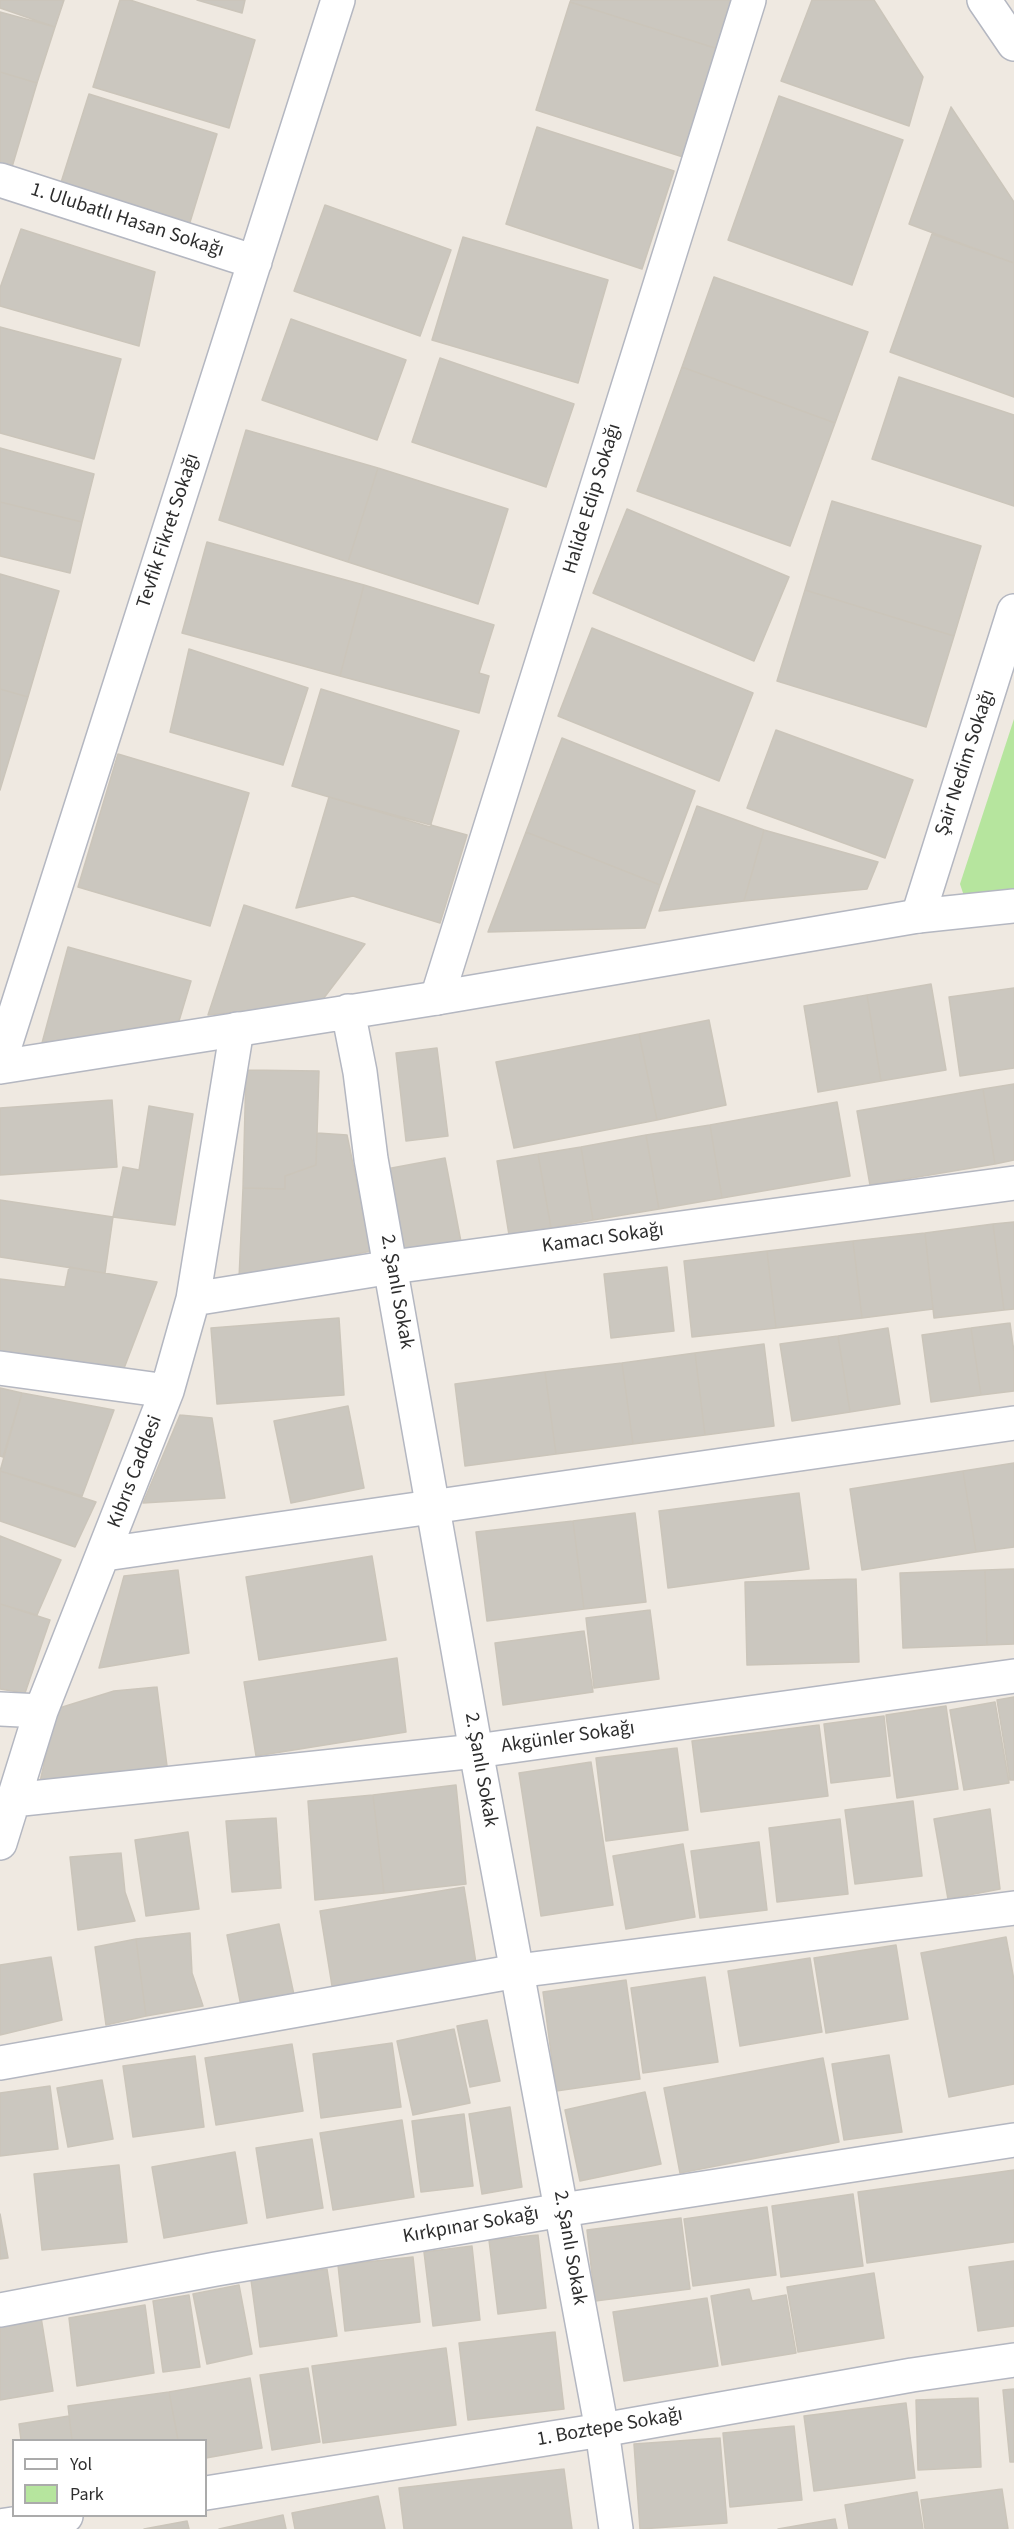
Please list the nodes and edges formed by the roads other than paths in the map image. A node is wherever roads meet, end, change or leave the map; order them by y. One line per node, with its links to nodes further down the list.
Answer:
1 (338, 0): 6 (street, Tevfik Fikret Sokağı)
2 (749, 0): 10 (street, Halide Edip Sokağı)
3 (984, 0): 4 (street)
4 (1014, 44)
5 (0, 180): 6 (street, 1. Ulubatlı Hasan Sokağı)
6 (255, 262): 13 (street, Tevfik Fikret Sokağı)
7 (1014, 611): 9 (street, Şair Nedim Sokağı)
8 (1014, 906): 9 (street)
9 (918, 916): 10 (street)
10 (437, 998): 11 (street)
11 (348, 1011): 12 (street); 16 (street, 2. Şanlı Sokak)
12 (237, 1029): 14 (street); 17 (street, Kıbrıs Caddesi)
13 (0, 1061)
14 (0, 1067)
15 (1014, 1184): 16 (street, Kamacı Sokağı)
16 (392, 1267): 17 (street, Kamacı Sokağı); 21 (street, 2. Şanlı Sokak)
17 (193, 1299): 19 (street, Kıbrıs Caddesi)
18 (0, 1368): 19 (street)
19 (167, 1391): 22 (street, Kıbrıs Caddesi)
20 (1014, 1423): 21 (street)
21 (432, 1505): 22 (street); 26 (street, 2. Şanlı Sokak)
22 (105, 1554): 25 (street, Kıbrıs Caddesi)
23 (1014, 1677): 26 (street, Akgünler Sokağı)
24 (0, 1709): 25 (street)
25 (41, 1711): 27 (street, Kıbrıs Caddesi)
26 (476, 1751): 27 (street, Akgünler Sokağı); 30 (street, 2. Şanlı Sokak)
27 (13, 1800): 28 (street, Kıbrıs Caddesi)
28 (0, 1843)
29 (1014, 1908): 30 (street)
30 (517, 1971): 31 (street); 33 (street, 2. Şanlı Sokak)
31 (0, 2063)
32 (1014, 2140): 33 (street, Kırkpınar Sokağı)
33 (562, 2210): 34 (street, Kırkpınar Sokağı); 36 (street, 2. Şanlı Sokak)
34 (0, 2310)
35 (1014, 2360): 36 (street, 1. Boztepe Sokağı)
36 (602, 2430): 37 (street, 1. Boztepe Sokağı); 40 (street, 2. Şanlı Sokak)
37 (207, 2493)
38 (59, 2517): 39 (street)
39 (0, 2526)
40 (616, 2529)

